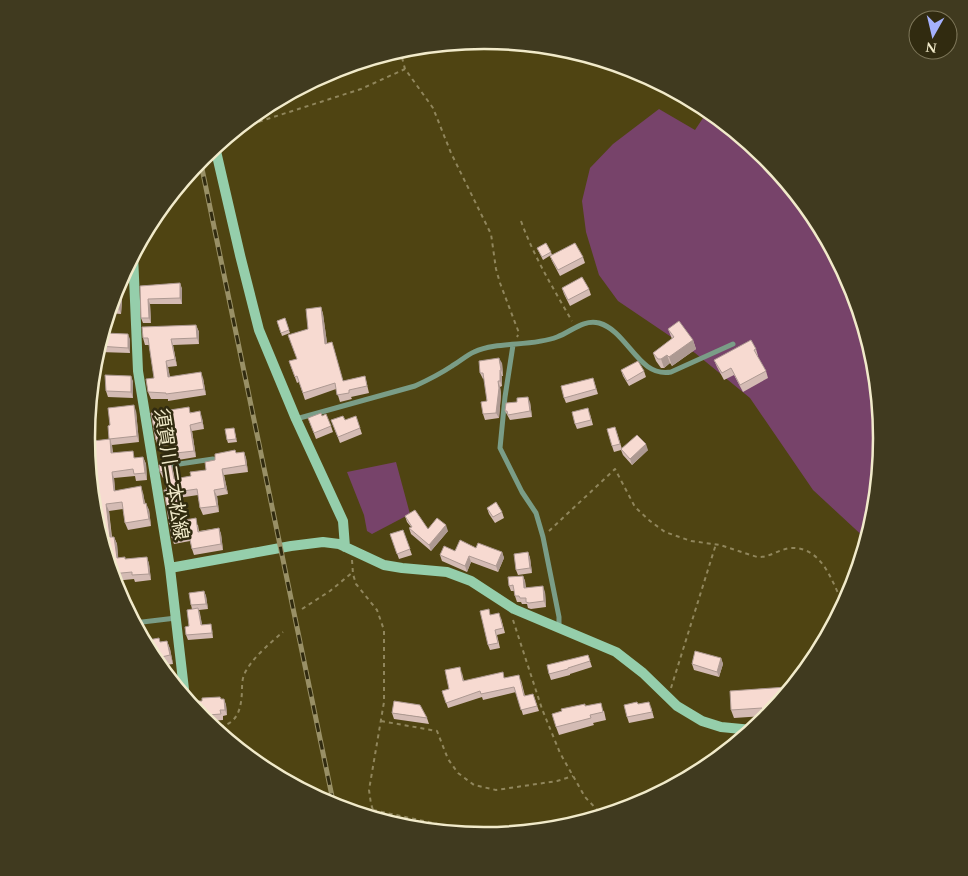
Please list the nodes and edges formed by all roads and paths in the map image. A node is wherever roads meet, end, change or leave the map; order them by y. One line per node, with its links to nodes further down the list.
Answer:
1 (402, 57): 2 (path)
2 (405, 69): 3 (path); 8 (path)
3 (256, 123)
4 (216, 156): 10 (street)
5 (522, 221): 7 (path)
6 (134, 269): 12 (street, 須賀川二本松線)
7 (576, 327): 8 (street); 9 (street)
8 (513, 344): 10 (street); 13 (street)
9 (733, 344)
10 (296, 419): 15 (street)
11 (213, 459): 12 (street)
12 (154, 468): 16 (street, 須賀川二本松線)
13 (542, 533): 14 (path); 23 (street)
14 (716, 544): 18 (path); 26 (path)
15 (349, 549): 16 (street); 17 (path); 19 (street)
16 (170, 568): 21 (street, 須賀川二本松線)
17 (353, 572): 20 (path); 27 (path)
18 (839, 596)
19 (512, 608): 23 (street); 30 (path)
20 (302, 609)
21 (176, 618): 22 (street); 25 (street, 須賀川二本松線)
22 (141, 622)
23 (558, 629): 26 (street)
24 (283, 632): 28 (path)
25 (184, 686)
26 (666, 696): 29 (street)
27 (381, 721): 30 (path); 31 (path)
28 (223, 727)
29 (743, 729)
30 (573, 776): 32 (path)
31 (373, 810): 33 (path)
32 (598, 810)
33 (440, 825)

